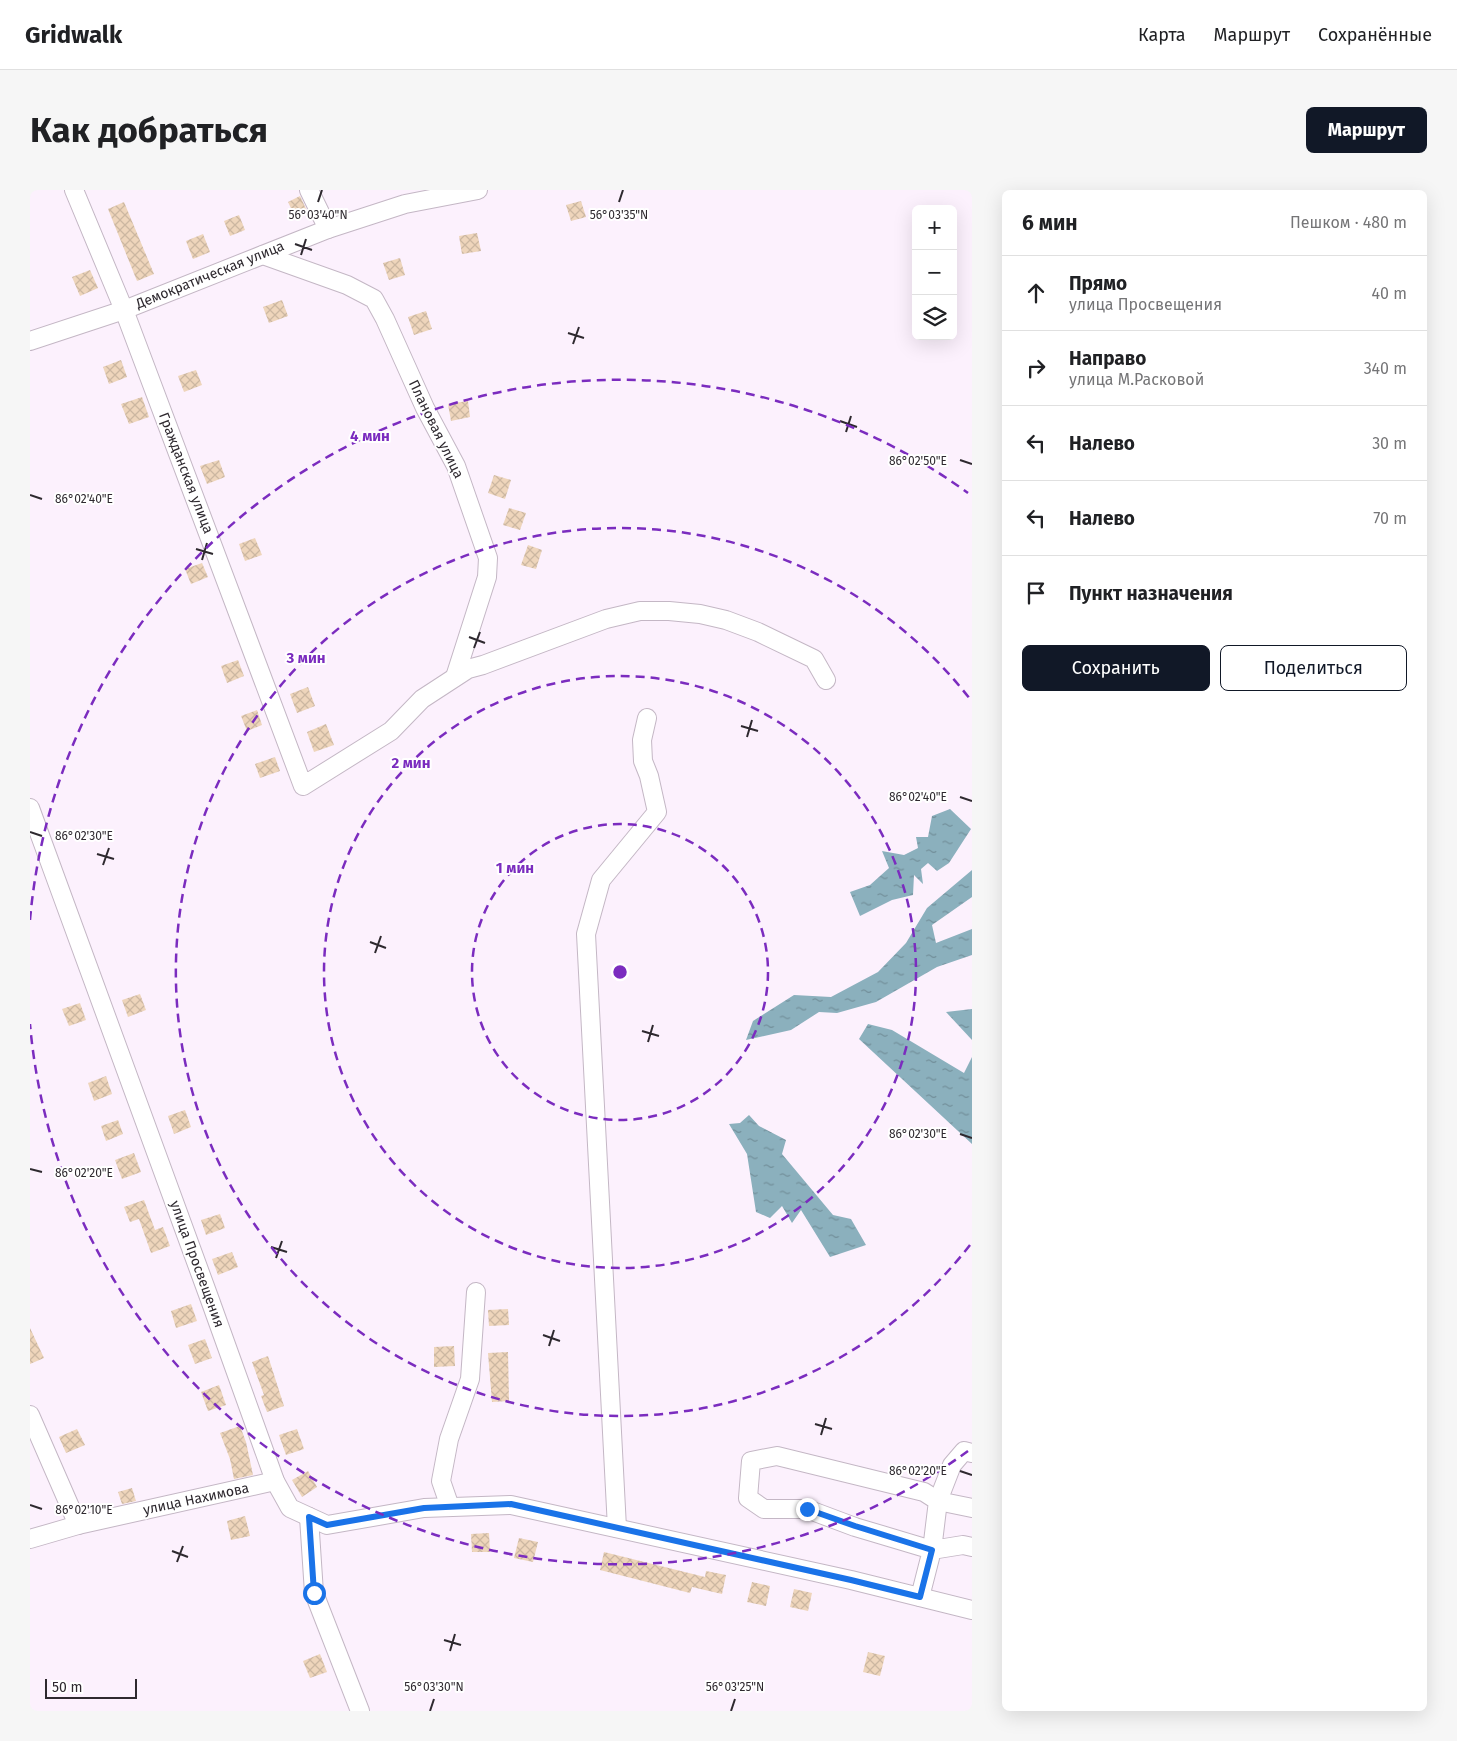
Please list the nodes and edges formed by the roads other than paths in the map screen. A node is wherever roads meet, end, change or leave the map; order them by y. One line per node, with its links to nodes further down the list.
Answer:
1 (74, 190): 6 (street, Гражданская улица)
2 (309, 190): 4 (street)
3 (478, 190): 4 (street, Демократическая улица)
4 (328, 229): 5 (street, Демократическая улица)
5 (263, 254): 6 (street, Демократическая улица); 8 (street, Плановая улица)
6 (124, 310): 7 (street, Демократическая улица); 8 (street, Гражданская улица)
7 (30, 340)
8 (455, 678): 9 (street)
9 (826, 680)
10 (647, 718): 21 (street)
11 (30, 808): 15 (street, улица Просвещения)
12 (476, 1292): 17 (street)
13 (30, 1415): 20 (street)
14 (972, 1453): 16 (street)
15 (275, 1481): 19 (street, улица Просвещения); 20 (street, улица Нахимова)
16 (938, 1501): 18 (street); 24 (street); 24 (street)
17 (450, 1507): 19 (street, улица Просвещения); 21 (street, улица Просвещения)
18 (972, 1508)
19 (309, 1517): 27 (street)
20 (78, 1525): 22 (street, улица Нахимова)
21 (617, 1528): 25 (street, улица Просвещения)
22 (30, 1539)
23 (972, 1547): 24 (street)
24 (932, 1550): 25 (street)
25 (920, 1597): 26 (street, улица Просвещения)
26 (972, 1610)
27 (360, 1711)

